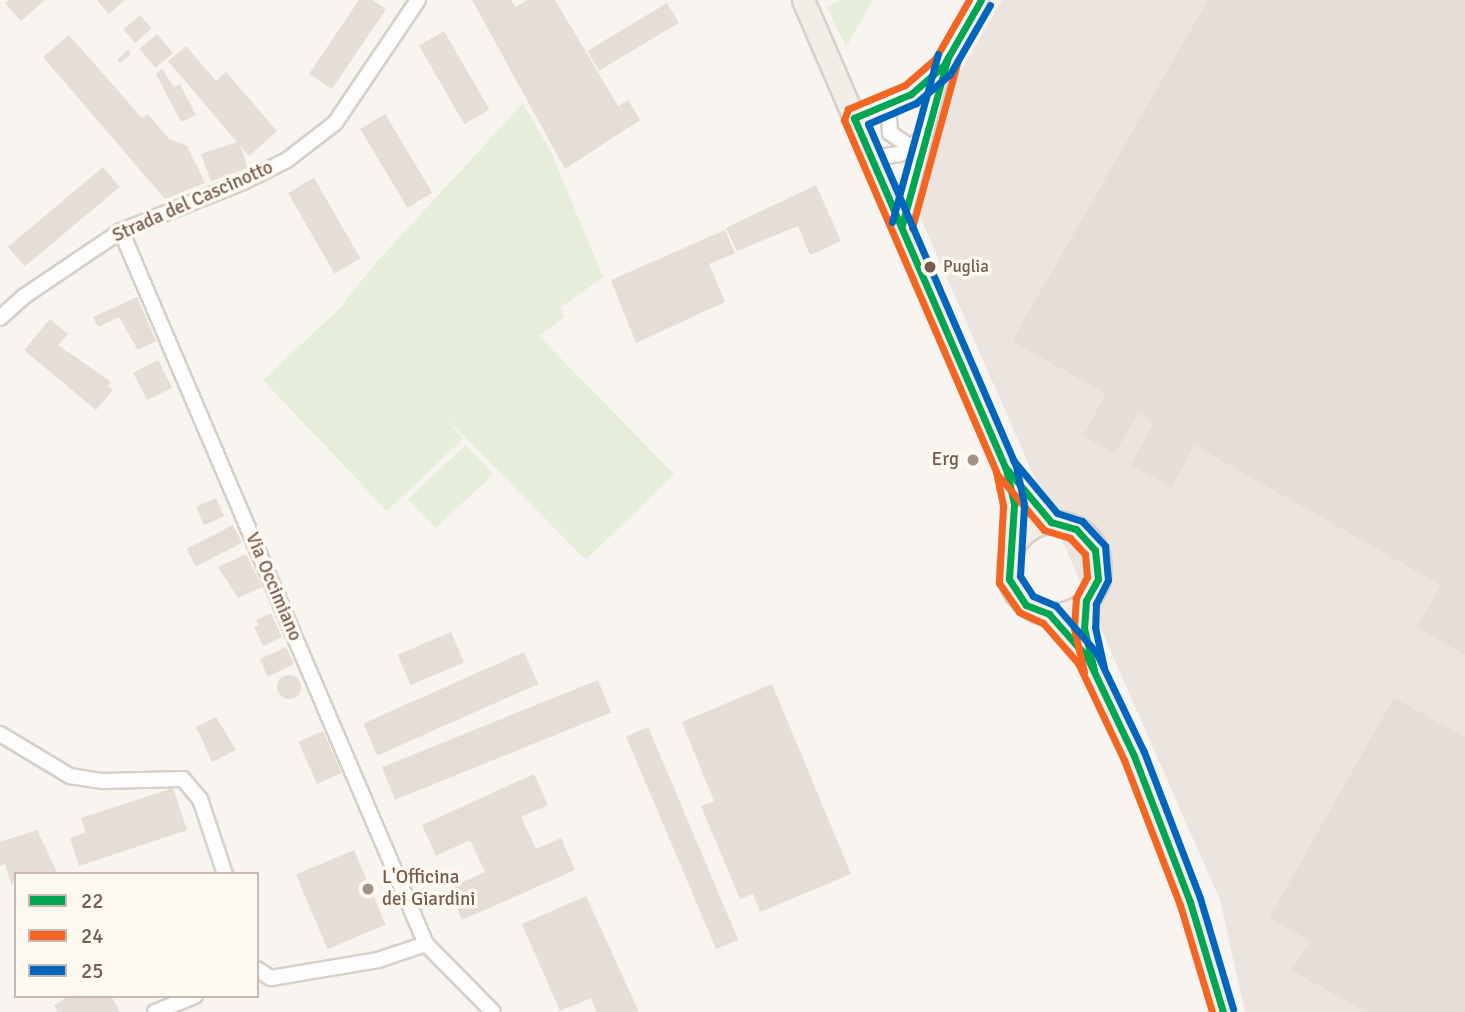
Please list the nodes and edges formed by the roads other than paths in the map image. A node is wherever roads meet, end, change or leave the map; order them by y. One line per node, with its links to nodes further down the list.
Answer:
1 (418, 0): 11 (street, Strada del Cascinotto)
2 (803, 0): 6 (main road)
3 (981, 0): 4 (street)
4 (943, 66): 5 (street); 7 (street)
5 (888, 104): 6 (street); 8 (street)
6 (854, 118): 9 (main road)
7 (924, 137): 8 (street); 10 (street)
8 (912, 148): 9 (street)
9 (872, 158): 10 (main road)
10 (902, 225): 13 (main road)
11 (121, 231): 12 (street, Strada del Cascinotto); 21 (street, Via Occimiano)
12 (0, 318)
13 (1006, 469): 14 (main road); 15 (main road)
14 (1051, 522): 15 (main road); 16 (main road)
15 (1014, 544): 17 (main road)
16 (1086, 601): 17 (main road); 18 (main road)
17 (1049, 614): 18 (main road)
18 (1087, 657): 26 (main road)
19 (0, 734): 20 (street)
20 (224, 872)
21 (426, 944): 22 (street); 25 (street)
22 (259, 973)
23 (190, 998): 24 (street)
24 (155, 1012)
25 (493, 1012)
26 (1223, 1012)

